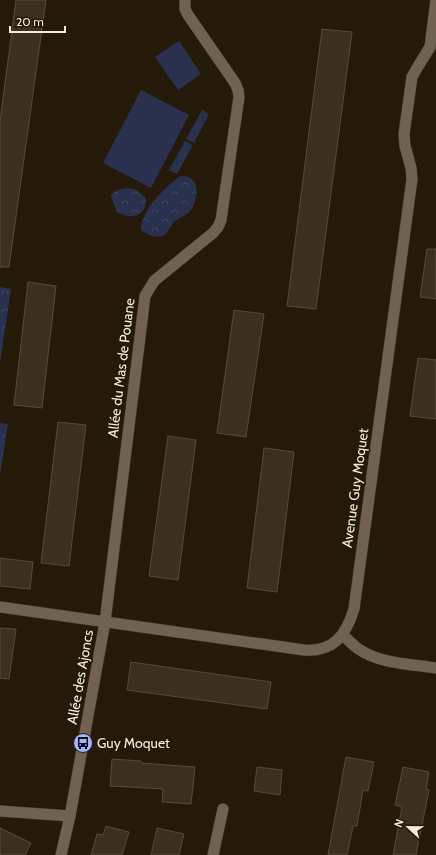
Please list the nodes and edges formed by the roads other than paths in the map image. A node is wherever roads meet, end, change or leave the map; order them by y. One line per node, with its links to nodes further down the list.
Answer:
1 (185, 0): 4 (street, Allée du Mas de Pouane)
2 (436, 0): 5 (street, Avenue Guy Moquet)
3 (0, 607): 4 (street, Avenue Guy Moquet)
4 (105, 622): 5 (street, Avenue Guy Moquet); 9 (street, Allée des Ajoncs)
5 (343, 635): 6 (street)
6 (436, 668)
7 (222, 809): 11 (street)
8 (0, 811): 9 (street)
9 (70, 816): 10 (street, Allée des Ajoncs)
10 (61, 855)
11 (213, 855)

